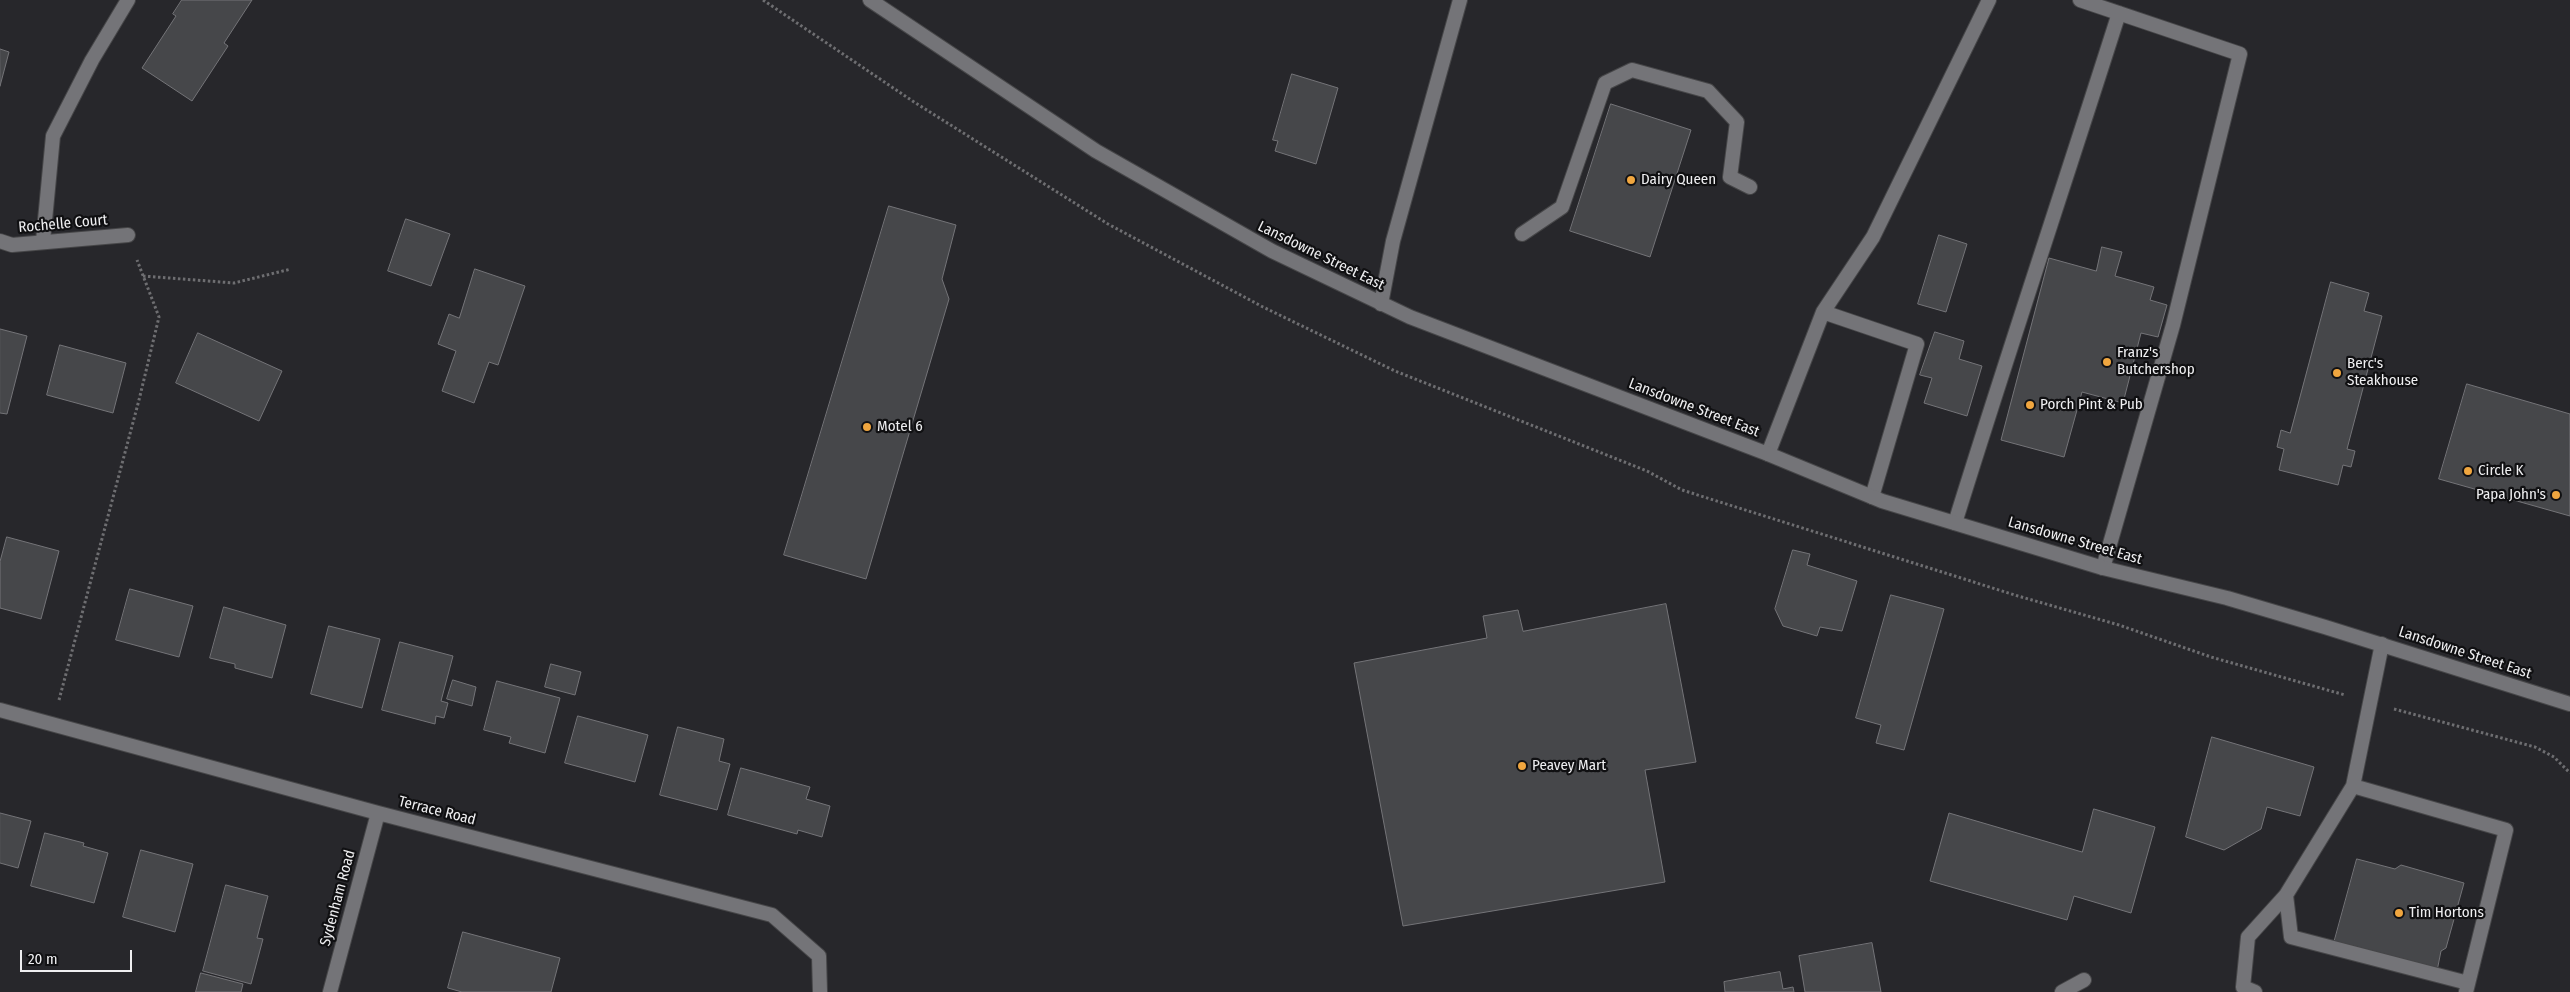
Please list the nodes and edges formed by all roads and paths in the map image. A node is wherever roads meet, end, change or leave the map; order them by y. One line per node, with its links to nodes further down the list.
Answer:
1 (128, 0): 12 (main road)
2 (763, 0): 22 (path)
3 (870, 0): 15 (main road, Lansdowne Street East)
4 (1460, 0): 15 (main road)
5 (1990, 0): 16 (main road)
6 (2080, 0): 7 (main road)
7 (2119, 13): 19 (main road); 20 (main road)
8 (1750, 187): 9 (main road)
9 (1522, 234)
10 (128, 235): 12 (main road, Rochelle Court); 14 (path)
11 (0, 241): 12 (main road, Rochelle Court)
12 (43, 241)
13 (291, 269): 14 (path)
14 (143, 276): 25 (path)
15 (1381, 304): 17 (main road, Lansdowne Street East)
16 (1823, 312): 17 (main road); 18 (main road)
17 (1768, 454): 18 (main road, Lansdowne Street East)
18 (1872, 497): 19 (main road, Lansdowne Street East)
19 (1955, 523): 20 (main road, Lansdowne Street East)
20 (2103, 568): 21 (main road, Lansdowne Street East)
21 (2382, 644): 22 (main road); 23 (main road, Lansdowne Street East)
22 (2370, 703): 26 (path); 27 (main road)
23 (2570, 704)
24 (0, 710): 25 (main road, Terrace Road)
25 (52, 725): 28 (main road, Terrace Road)
26 (2570, 773)
27 (2353, 786): 29 (main road); 31 (main road)
28 (378, 813): 32 (main road, Sydenham Road); 33 (main road, Terrace Road)
29 (2286, 895): 31 (main road); 35 (main road)
30 (2084, 980): 34 (main road)
31 (2467, 988)
32 (330, 992)
33 (820, 992)
34 (2062, 992)
35 (2255, 992)

